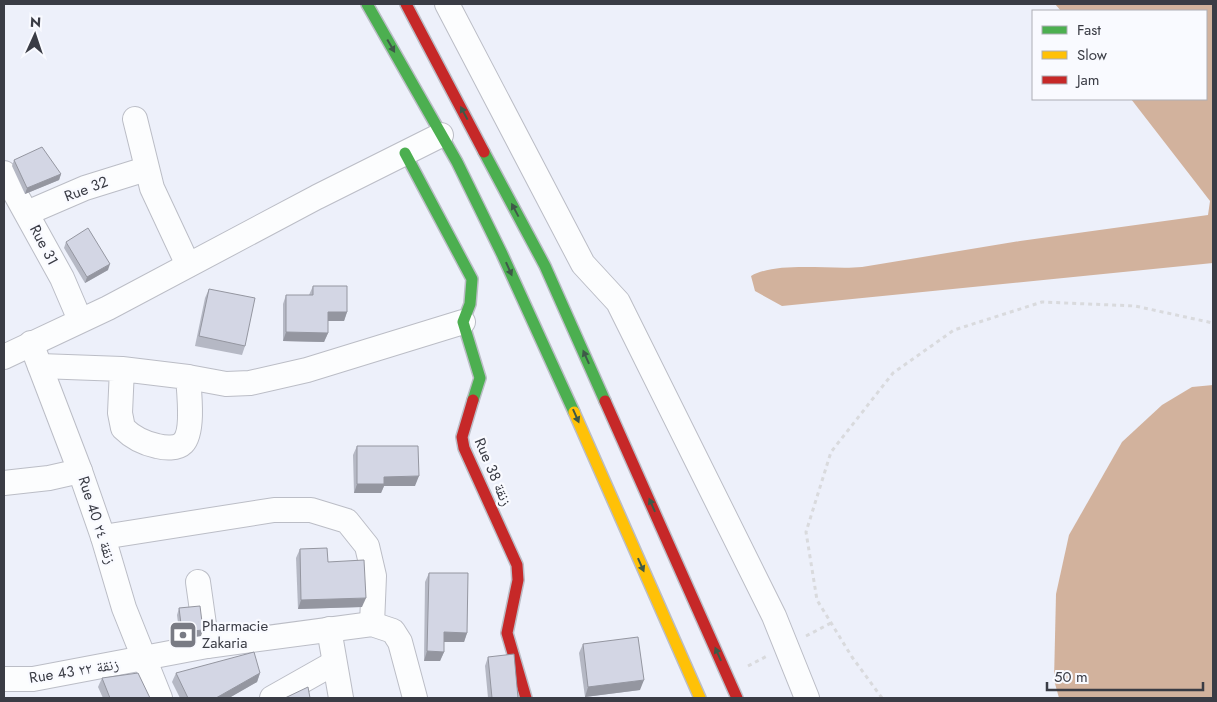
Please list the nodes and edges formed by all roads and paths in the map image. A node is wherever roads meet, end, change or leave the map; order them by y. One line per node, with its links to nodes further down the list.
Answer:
1 (367, 4): 5 (main road, one-way to 5)
2 (406, 4): 35 (main road, one-way to 2)
3 (446, 4): 36 (street)
4 (136, 119): 7 (street)
5 (442, 135): 6 (street); 34 (main road, one-way to 34)
6 (405, 152): 10 (street); 12 (main road)
7 (146, 168): 9 (street, Rue 32); 10 (street)
8 (4, 172): 9 (street, Rue 31)
9 (27, 213): 11 (street, Rue 31)
10 (188, 265): 11 (street)
11 (80, 320): 14 (street)
12 (463, 322): 18 (street); 33 (main road, Rue 38 زنقة)
13 (1213, 323): 37 (path)
14 (31, 343): 15 (street); 16 (street, Rue 40 زنقة ٢٤)
15 (4, 357)
16 (40, 366): 17 (street); 19 (street, Rue 40 زنقة ٢٤)
17 (122, 369): 18 (street); 18 (street)
18 (188, 377)
19 (80, 471): 20 (street); 21 (street, Rue 40 زنقة ٢٤)
20 (4, 483)
21 (103, 537): 23 (street); 26 (street, Rue 40 زنقة ٢٤)
22 (198, 582): 25 (street)
23 (372, 624): 24 (street, Rue 43 زنقة ٢٢); 32 (street)
24 (329, 629): 25 (street, Rue 43 زنقة ٢٢); 27 (street)
25 (207, 646): 26 (street, Rue 43 زنقة ٢٢)
26 (143, 659): 28 (street, Rue 43 زنقة ٢٢); 29 (street, Rue 40 زنقة ٢٤)
27 (334, 663): 30 (street); 31 (street)
28 (4, 680)
29 (160, 698)
30 (272, 698)
31 (341, 698)
32 (416, 698)
33 (526, 698)
34 (700, 698)
35 (737, 698)
36 (807, 698)
37 (882, 698)

